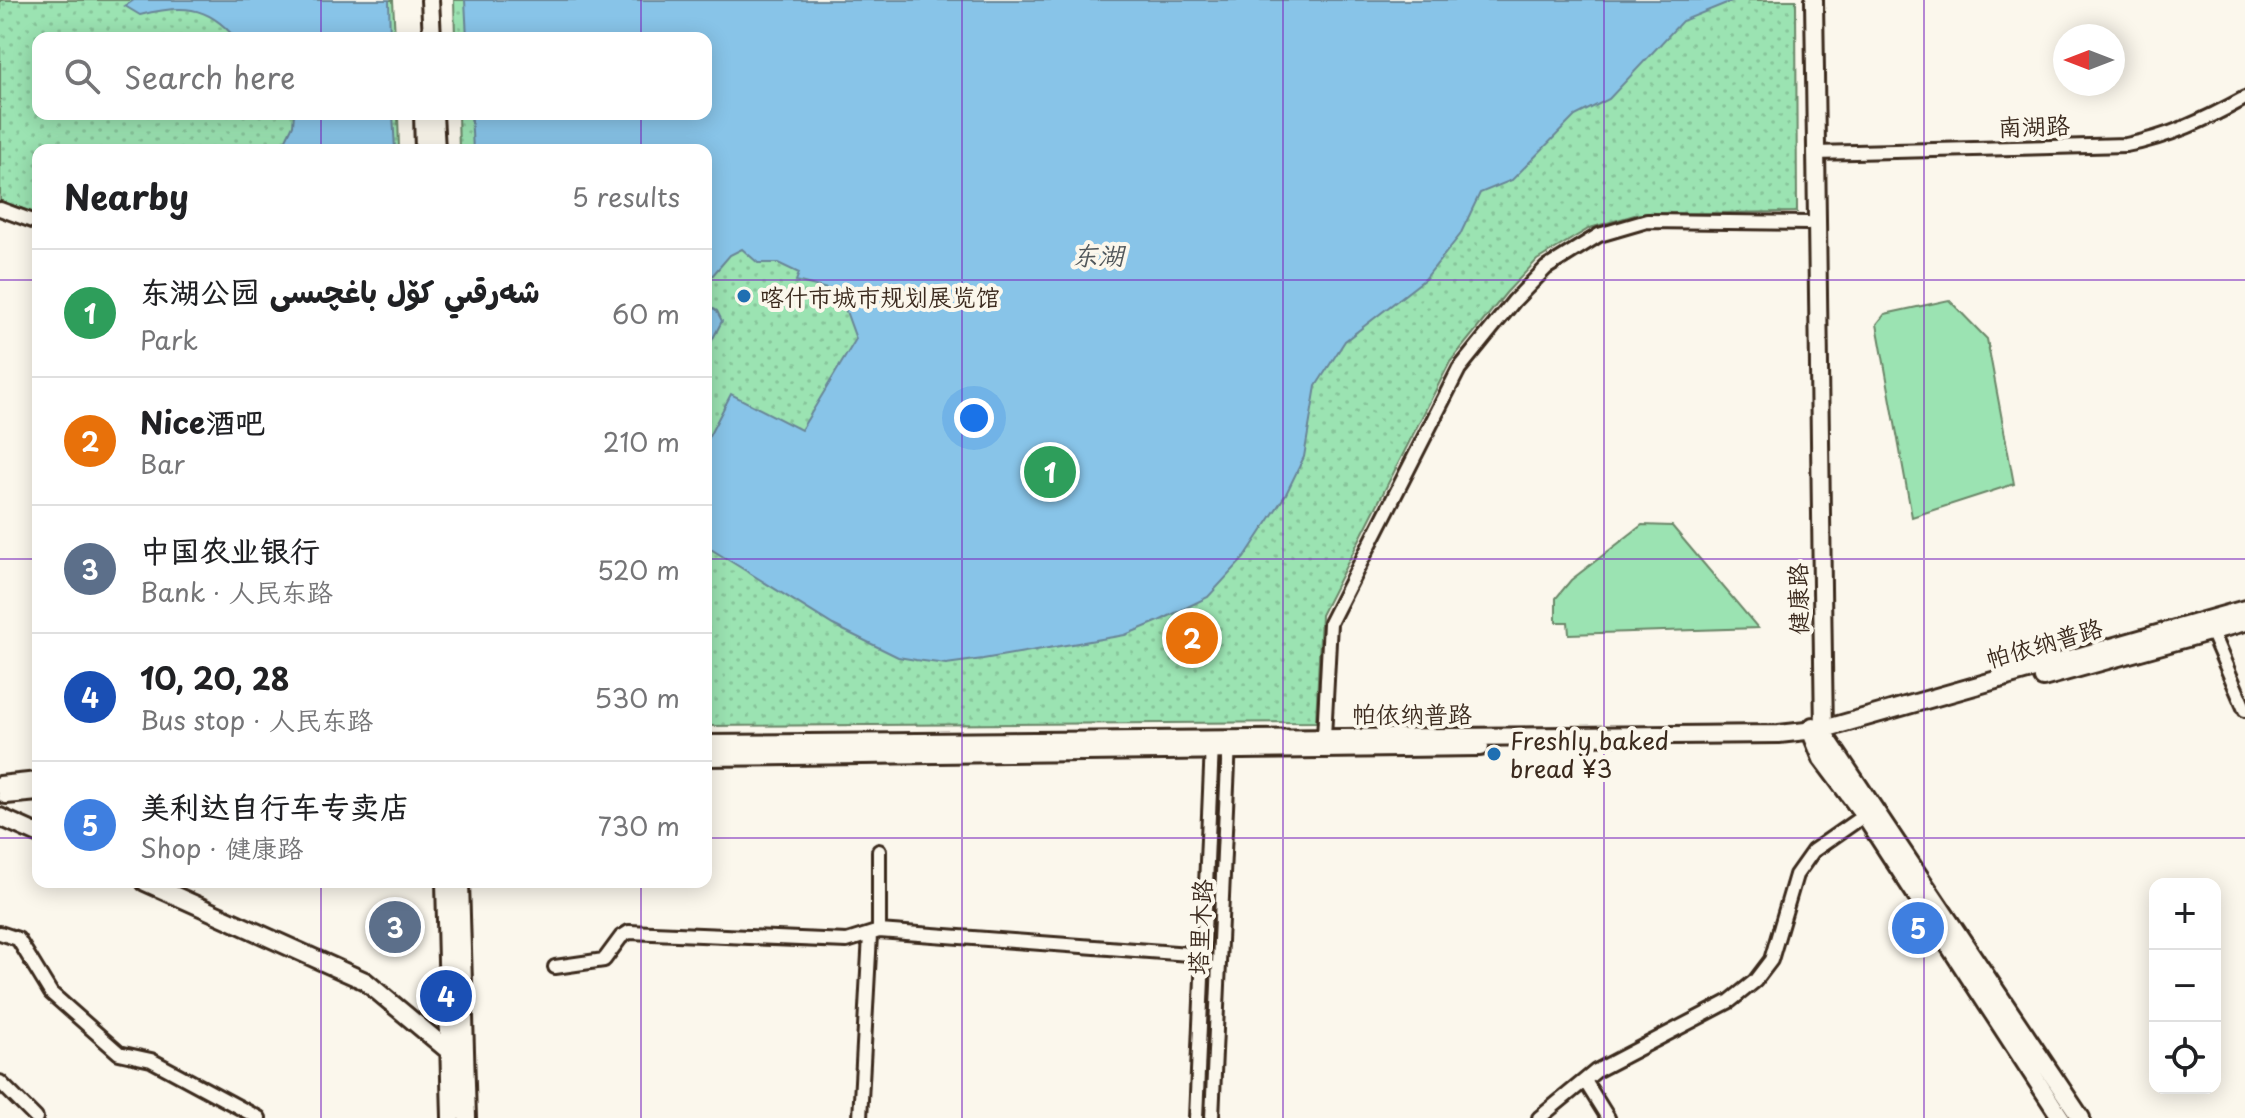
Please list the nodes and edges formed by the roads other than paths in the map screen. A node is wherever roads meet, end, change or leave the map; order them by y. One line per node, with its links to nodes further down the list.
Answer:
1 (419, 0): 5 (main road)
2 (430, 0): 6 (main road)
3 (1806, 0): 15 (main road, 健康路)
4 (1814, 0): 12 (main road, 健康路)
5 (420, 32)
6 (432, 32)
7 (2245, 98): 12 (street, 南湖路)
8 (423, 120): 10 (main road)
9 (434, 120): 11 (main road)
10 (424, 144)
11 (436, 144)
12 (1815, 153): 20 (main road, 健康路)
13 (0, 209): 14 (street)
14 (32, 221)
15 (1808, 223): 20 (main road, 健康路); 21 (street)
16 (2245, 609): 18 (main road, 帕依纳普路)
17 (2245, 622): 18 (main road, 帕依纳普路)
18 (2209, 626): 19 (street); 20 (main road, 帕依纳普路)
19 (2245, 710)
20 (1819, 734): 21 (main road, 帕依纳普路); 23 (main road, 帕依纳普路); 29 (main road, 健康路)
21 (1324, 737): 23 (main road, 帕依纳普路)
22 (712, 744): 23 (main road, 帕依纳普路)
23 (1221, 745): 24 (main road, 帕依纳普路); 38 (street, 塔里木路); 49 (street, 塔里木路)
24 (712, 757)
25 (32, 782): 26 (main road)
26 (0, 785)
27 (32, 793): 28 (main road)
28 (0, 796)
29 (1870, 812): 41 (street); 52 (main road, 健康路); 53 (main road, 健康路)
30 (0, 817): 31 (main road)
31 (32, 831)
32 (879, 851): 37 (street)
33 (160, 888): 40 (main road)
34 (445, 888): 40 (main road)
35 (460, 888): 46 (main road)
36 (0, 933): 44 (street)
37 (874, 933): 38 (street); 39 (street); 47 (street)
38 (1203, 955): 48 (street, 塔里木路)
39 (555, 967)
40 (449, 1051): 45 (main road)
41 (1585, 1081): 50 (street); 51 (street)
42 (0, 1082): 43 (street)
43 (36, 1118)
44 (259, 1118)
45 (451, 1118)
46 (467, 1118)
47 (860, 1118)
48 (1196, 1118)
49 (1212, 1118)
50 (1539, 1118)
51 (1608, 1118)
52 (2061, 1118)
53 (2081, 1118)

